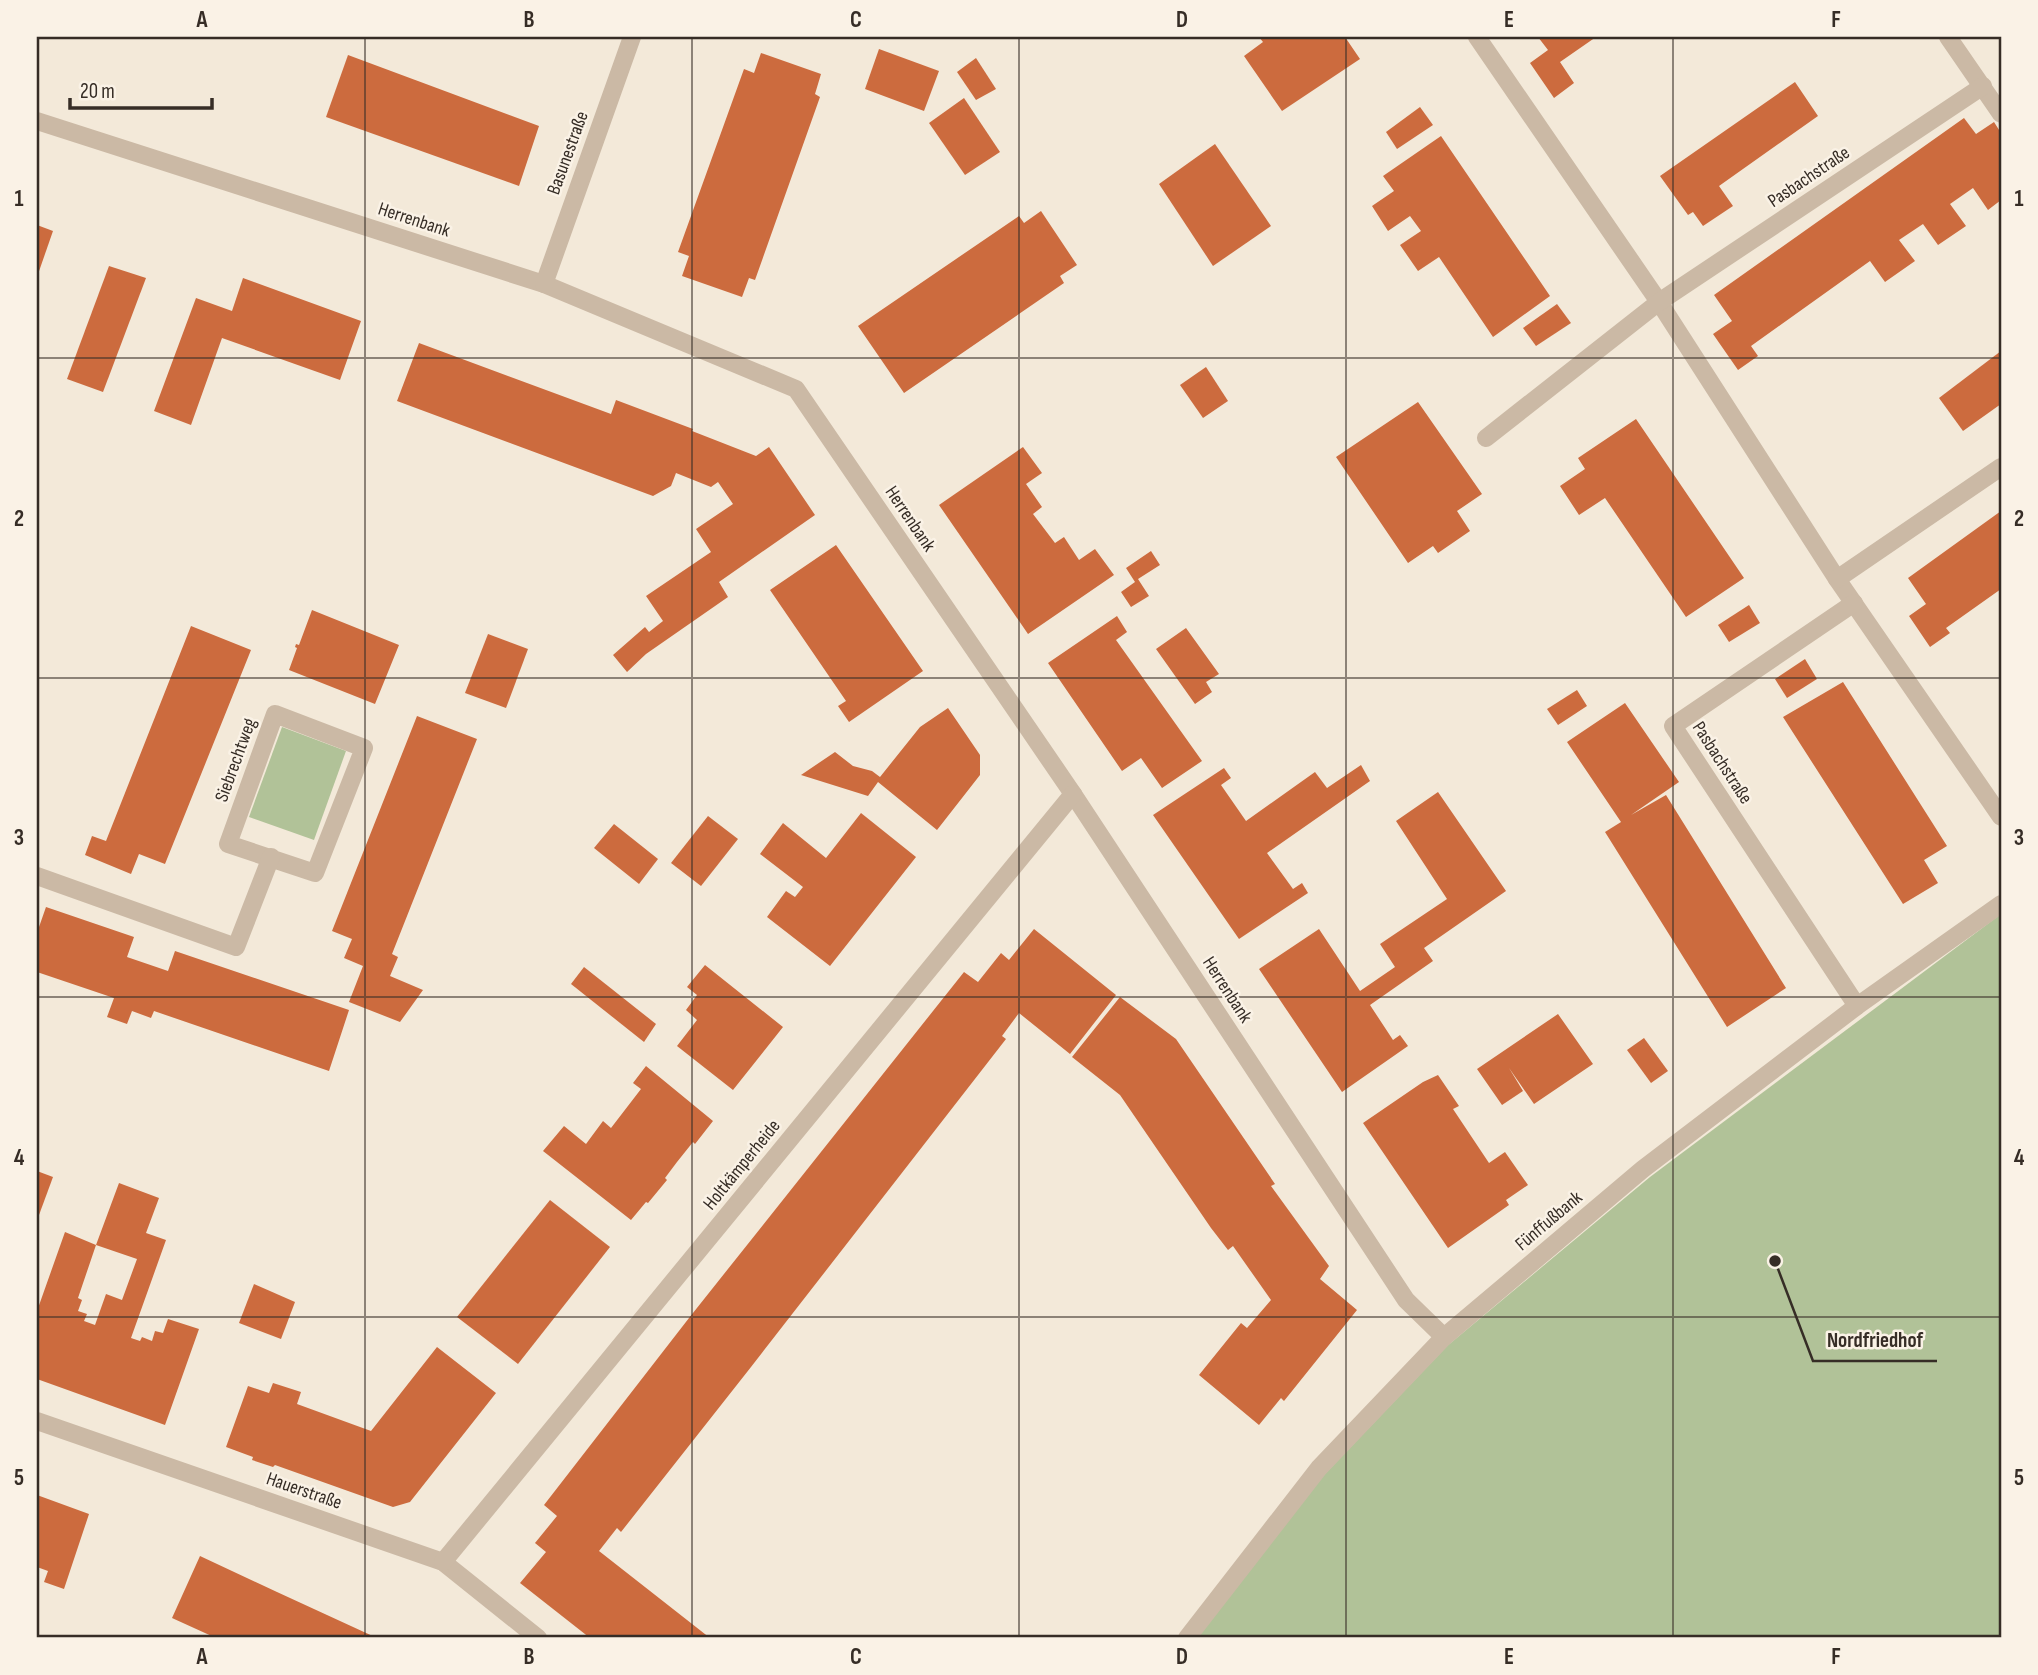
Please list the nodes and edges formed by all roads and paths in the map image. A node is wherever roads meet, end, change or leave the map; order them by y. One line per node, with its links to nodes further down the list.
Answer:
1 (632, 37): 7 (street, Basunestraße)
2 (1477, 37): 8 (street)
3 (1948, 37): 4 (street)
4 (1983, 86): 5 (street); 8 (street, Pasbachstraße)
5 (2001, 114)
6 (37, 121): 7 (street, Herrenbank)
7 (544, 284): 13 (street, Herrenbank)
8 (1659, 302): 9 (street, Pasbachstraße); 11 (street)
9 (1486, 438)
10 (2001, 467): 11 (street)
11 (1837, 579): 12 (street)
12 (1854, 603): 14 (street); 18 (street, Pasbachstraße)
13 (1073, 794): 19 (street, Herrenbank); 21 (street, Holtkämperheide)
14 (2001, 817)
15 (271, 857): 15 (street, Siebrechtweg); 16 (street)
16 (37, 876)
17 (2001, 904): 18 (street, Fünffußbank)
18 (1857, 1006): 19 (street, Fünffußbank)
19 (1444, 1337): 23 (street, Fünffußbank)
20 (37, 1421): 21 (street, Hauerstraße)
21 (443, 1562): 22 (street, Hauerstraße)
22 (538, 1638)
23 (1187, 1638)

